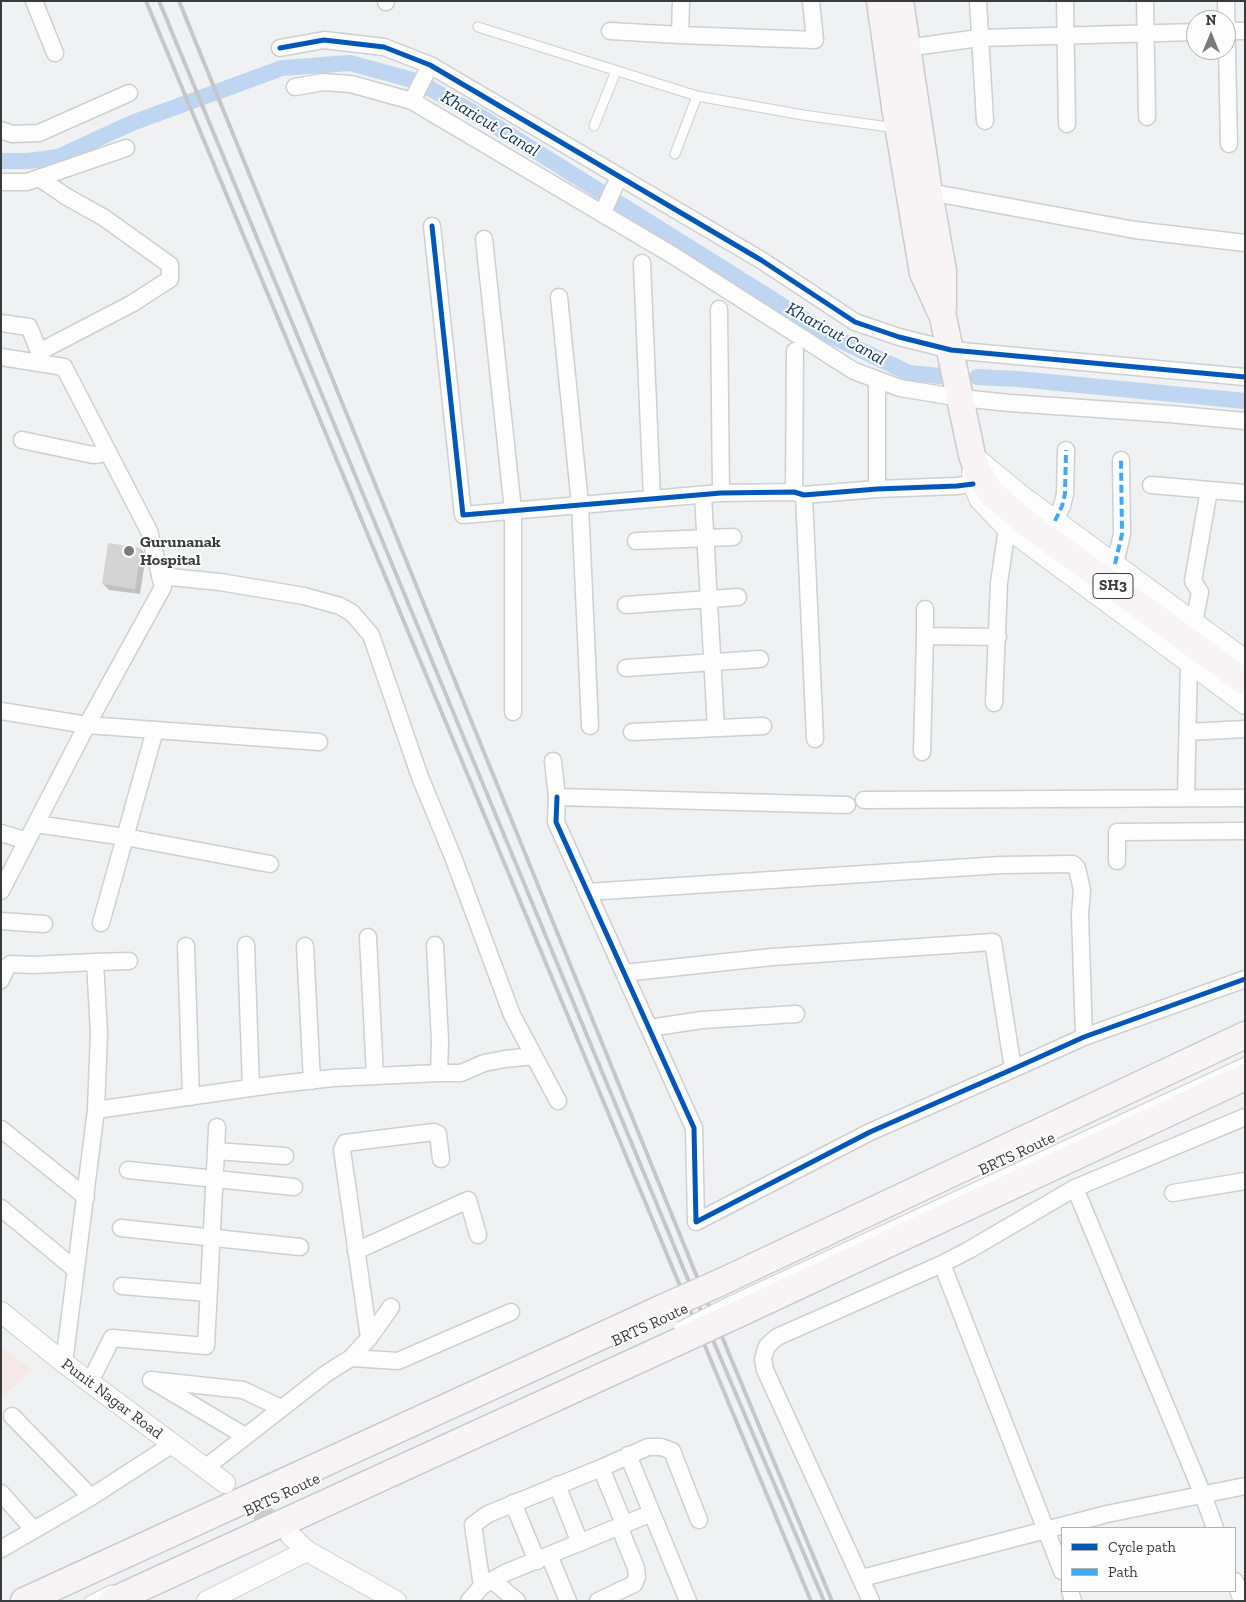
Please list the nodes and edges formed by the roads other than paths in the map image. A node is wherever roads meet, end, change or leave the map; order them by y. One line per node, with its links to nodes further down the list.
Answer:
1 (34, 1): 18 (street)
2 (681, 1): 12 (street)
3 (811, 1): 12 (street)
4 (880, 1): 17 (main road)
5 (900, 1): 17 (main road)
6 (978, 1): 15 (street)
7 (1065, 1): 14 (street)
8 (1145, 1): 13 (street)
9 (478, 27): 21 (lane)
10 (610, 31): 12 (street)
11 (1186, 32): 13 (street)
12 (680, 34)
13 (1146, 34): 14 (street); 26 (street)
14 (1066, 36): 15 (street); 28 (street)
15 (979, 38): 17 (street); 27 (street)
16 (280, 48): 20 (street)
17 (897, 50): 30 (main road); 38 (main road)
18 (55, 53)
19 (1227, 60): 32 (street)
20 (429, 67): 25 (street); 35 (street)
21 (616, 71): 24 (lane); 29 (lane)
22 (295, 87): 25 (street)
23 (129, 94): 31 (street)
24 (697, 96): 30 (lane); 34 (lane)
25 (413, 99): 39 (street)
26 (1147, 117)
27 (985, 121)
28 (1067, 124)
29 (594, 126)
30 (898, 129): 46 (main road)
31 (1, 130)
32 (1229, 144)
33 (126, 148): 36 (street)
34 (675, 154)
35 (619, 177): 39 (street); 48 (street)
36 (39, 178): 37 (street); 51 (street)
37 (2, 185)
38 (929, 192): 42 (street); 46 (main road)
39 (602, 214): 53 (street)
40 (432, 226): 71 (street)
41 (484, 239): 71 (street)
42 (1245, 244)
43 (642, 263): 69 (street)
44 (559, 296): 70 (street)
45 (719, 309): 65 (street)
46 (943, 316): 48 (main road)
47 (1, 323): 51 (street)
48 (951, 350): 52 (street); 54 (main road, SH3)
49 (795, 351): 66 (street)
50 (1, 357): 51 (street)
51 (42, 358): 58 (street)
52 (1245, 377)
53 (877, 380): 54 (street); 63 (street)
54 (961, 398): 55 (street); 59 (main road, SH3)
55 (1245, 421)
56 (22, 440): 58 (street)
57 (1066, 450): 72 (street)
58 (109, 453): 78 (street)
59 (972, 455): 61 (main road, SH3); 72 (street, SH3)
60 (1121, 460): 77 (street)
61 (980, 485): 63 (street); 73 (street, SH3); 91 (main road, SH3)
62 (1151, 485): 64 (street)
63 (877, 489): 66 (street)
64 (1209, 490): 67 (street); 83 (street)
65 (721, 493): 66 (street); 68 (street)
66 (799, 493): 104 (street)
67 (1245, 493)
68 (703, 495): 69 (street); 75 (street)
69 (652, 499): 70 (street)
70 (580, 504): 71 (street); 97 (street)
71 (513, 510): 95 (street)
72 (1056, 521): 77 (street, SH3)
73 (1008, 528): 85 (street); 89 (street, SH3)
74 (733, 537): 75 (street)
75 (705, 538): 76 (street); 80 (street)
76 (636, 541)
77 (1115, 564): 83 (street, SH3)
78 (160, 576): 96 (street); 139 (street)
79 (738, 598): 80 (street)
80 (710, 600): 81 (street); 88 (street)
81 (626, 605)
82 (925, 609): 84 (street)
83 (1194, 623): 87 (street, SH3)
84 (925, 636): 85 (street); 106 (street)
85 (998, 637): 92 (street)
86 (760, 659): 88 (street)
87 (1245, 660)
88 (713, 662): 90 (street); 99 (street)
89 (1189, 662): 93 (street, SH3); 103 (street)
90 (626, 668)
91 (1245, 682)
92 (994, 703)
93 (1245, 704)
94 (1, 711): 96 (street)
95 (513, 712)
96 (87, 725): 101 (street); 113 (street)
97 (590, 726)
98 (763, 726): 99 (street)
99 (716, 728): 102 (street)
100 (1245, 729): 103 (street)
101 (155, 730): 105 (street); 116 (street)
102 (632, 732)
103 (1188, 732): 109 (street)
104 (816, 739)
105 (319, 742)
106 (922, 752)
107 (554, 761): 108 (street)
108 (557, 797): 112 (street); 121 (street)
109 (1186, 798): 110 (street); 111 (street)
110 (1245, 798)
111 (864, 800)
112 (847, 805)
113 (36, 824): 116 (street); 117 (street)
114 (1245, 831): 118 (street)
115 (1, 833): 117 (street)
116 (125, 837): 119 (street); 123 (street)
117 (27, 841): 120 (street)
118 (1117, 861)
119 (270, 864)
120 (1, 891)
121 (587, 892): 132 (street); 138 (street)
122 (1, 921): 124 (street)
123 (101, 923)
124 (44, 924)
125 (368, 937): 143 (street)
126 (246, 945): 146 (street)
127 (186, 946): 147 (street)
128 (305, 946): 145 (street)
129 (434, 946): 142 (street)
130 (129, 961): 131 (street)
131 (96, 962): 134 (street); 149 (street)
132 (624, 973): 136 (street); 141 (street)
133 (1245, 979): 138 (street)
134 (1, 980)
135 (796, 1014): 136 (street)
136 (649, 1028): 141 (street)
137 (1245, 1035): 173 (main road)
138 (1084, 1037): 141 (street)
139 (534, 1056): 142 (street); 148 (street)
140 (1245, 1062): 173 (lane, BRTS Route)
141 (1013, 1069)
142 (439, 1073): 143 (street)
143 (375, 1076): 145 (street)
144 (1245, 1076): 173 (main road)
145 (312, 1080): 146 (street)
146 (251, 1088): 147 (street)
147 (190, 1097): 149 (street)
148 (558, 1101)
149 (96, 1110): 162 (street)
150 (1245, 1118): 160 (street)
151 (218, 1126): 153 (street)
152 (1, 1129): 162 (street)
153 (216, 1151): 154 (street); 157 (street)
154 (285, 1156)
155 (441, 1159): 168 (street)
156 (128, 1170): 157 (street)
157 (214, 1179): 159 (street); 166 (street)
158 (1245, 1180): 161 (street)
159 (294, 1187)
160 (1075, 1188): 169 (street); 193 (street)
161 (1173, 1192)
162 (86, 1197): 170 (street)
163 (1, 1208): 170 (street)
164 (121, 1228): 166 (street)
165 (478, 1235): 168 (street)
166 (211, 1238): 167 (street); 172 (street)
167 (300, 1247)
168 (356, 1252): 178 (street)
169 (942, 1264): 201 (street); 208 (street)
170 (76, 1270): 180 (street)
171 (122, 1286): 172 (street)
172 (208, 1294): 181 (street)
173 (728, 1300): 177 (main road, bridge); 177 (main road, bridge)
174 (391, 1307): 178 (street)
175 (1, 1312): 180 (street, Punit Nagar Road)
176 (511, 1312): 179 (street)
177 (667, 1329): 211 (main road); 212 (main road)
178 (369, 1338): 179 (street)
179 (351, 1358): 182 (street)
180 (64, 1363): 181 (street, Punit Nagar Road)
181 (90, 1382): 185 (street, Punit Nagar Road)
182 (281, 1408): 184 (street); 184 (street)
183 (12, 1416): 194 (street)
184 (245, 1436): 187 (street)
185 (173, 1444): 187 (street, Punit Nagar Road); 194 (street)
186 (628, 1455): 188 (street); 196 (street); 197 (street)
187 (205, 1468): 189 (street, Punit Nagar Road)
188 (601, 1468): 190 (street); 198 (street)
189 (225, 1483)
190 (557, 1485): 195 (street); 203 (street)
191 (1245, 1486): 193 (street)
192 (1, 1493): 200 (street)
193 (1203, 1495): 199 (street); 201 (street)
194 (92, 1497): 200 (street)
195 (513, 1503): 206 (street); 209 (street)
196 (652, 1513): 198 (street); 220 (street)
197 (699, 1520)
198 (621, 1525): 203 (street); 219 (street)
199 (1215, 1527)
200 (34, 1530): 204 (street)
201 (1047, 1530): 207 (street); 208 (street)
202 (290, 1536): 205 (street)
203 (580, 1543): 206 (street)
204 (1, 1549)
205 (307, 1551): 214 (street); 215 (street)
206 (543, 1558): 209 (street); 218 (street)
207 (1061, 1568)
208 (862, 1578): 221 (street)
209 (487, 1583): 216 (street); 217 (street)
210 (1236, 1584): 222 (street)
211 (114, 1594): 213 (lane)
212 (24, 1601)
213 (89, 1601)
214 (207, 1601)
215 (396, 1601)
216 (469, 1601)
217 (517, 1601)
218 (568, 1601)
219 (598, 1601)
220 (688, 1601)
221 (871, 1601)
222 (1242, 1601)

